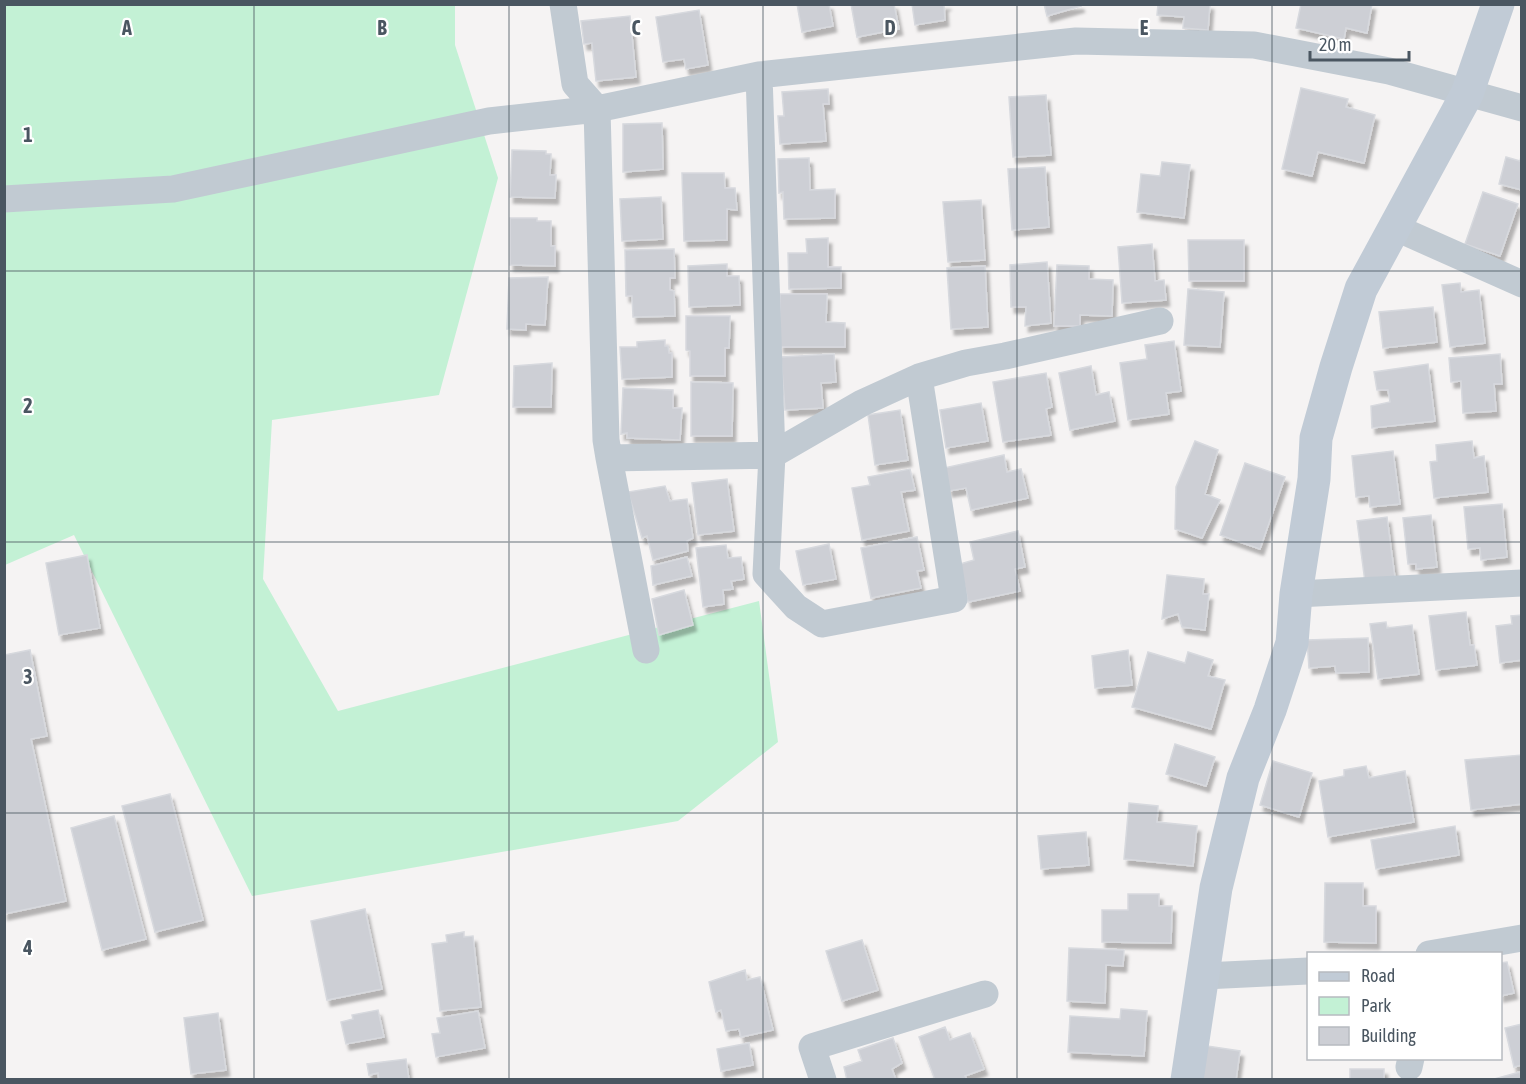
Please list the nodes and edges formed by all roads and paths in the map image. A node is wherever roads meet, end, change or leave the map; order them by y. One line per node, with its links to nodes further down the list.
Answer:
1 (563, 4): 6 (street)
2 (1498, 4): 4 (street)
3 (759, 75): 4 (street); 6 (street); 12 (street)
4 (1467, 94): 5 (street); 8 (street)
5 (1521, 108)
6 (597, 109): 7 (street); 13 (street)
7 (4, 199)
8 (1394, 227): 9 (street); 15 (street)
9 (1521, 284)
10 (1160, 321): 11 (street)
11 (919, 377): 12 (street); 12 (street)
12 (772, 455): 13 (street)
13 (609, 458): 16 (street)
14 (1521, 584): 15 (street)
15 (1296, 594): 20 (street)
16 (646, 650)
17 (1521, 938): 18 (street)
18 (1440, 952)
19 (1307, 971): 20 (street)
20 (1204, 976): 23 (street)
21 (985, 994): 22 (street)
22 (823, 1080)
23 (1187, 1080)

